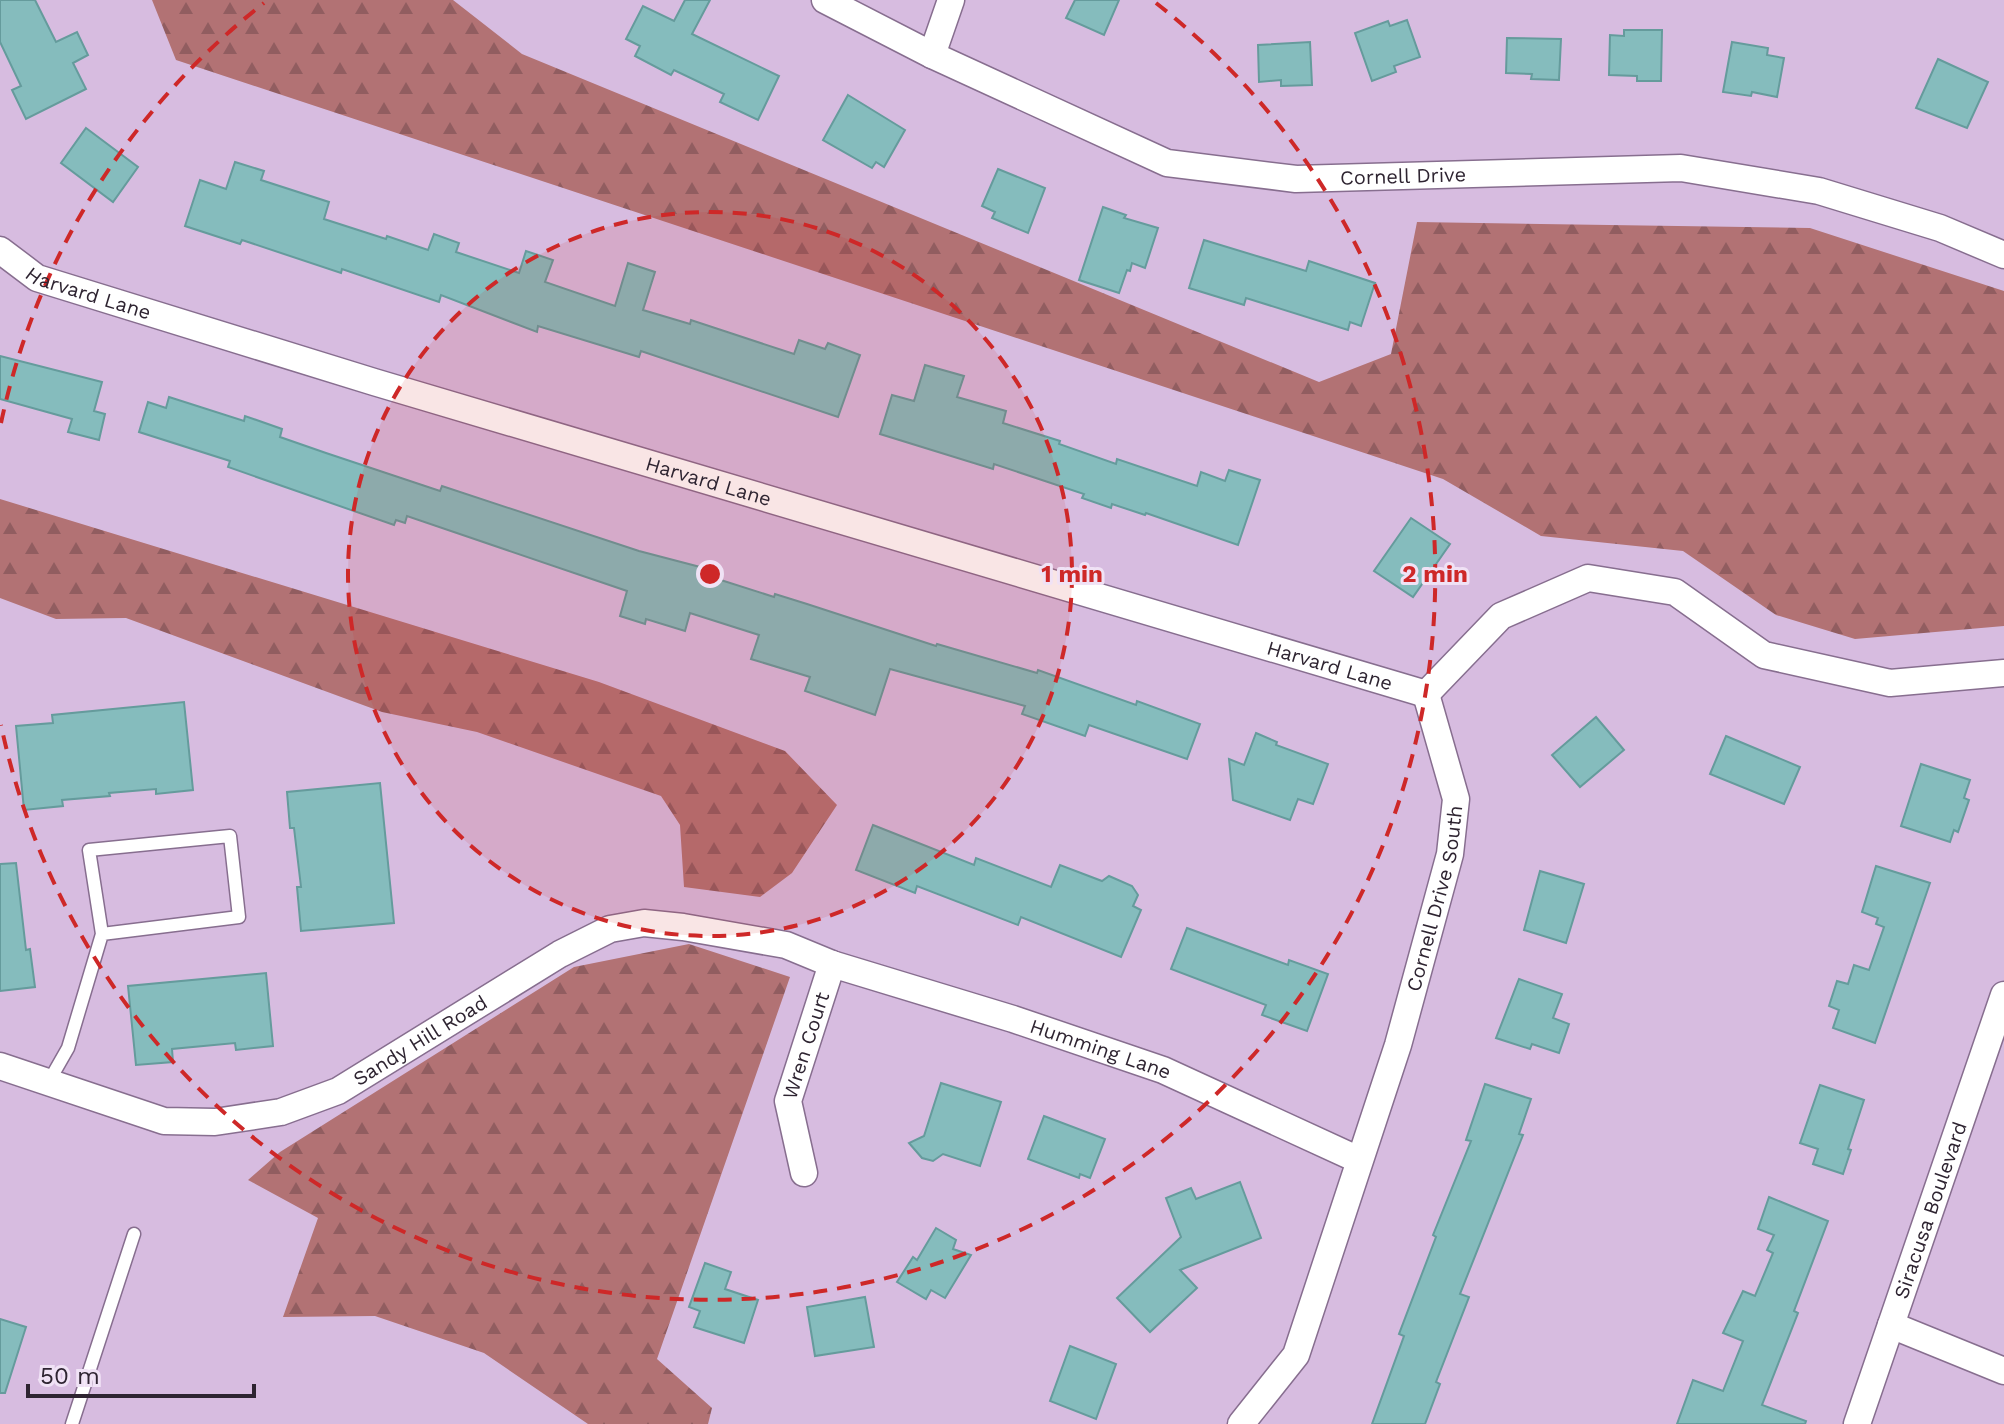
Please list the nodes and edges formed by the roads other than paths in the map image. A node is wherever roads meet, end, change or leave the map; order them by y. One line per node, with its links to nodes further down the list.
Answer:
1 (825, 0): 3 (street, Cornell Drive)
2 (951, 0): 3 (street)
3 (932, 55): 5 (street, Cornell Drive)
4 (0, 250): 7 (street, Harvard Lane)
5 (2004, 255)
6 (2004, 673): 7 (street)
7 (1426, 694): 13 (street, Cornell Drive South)
8 (102, 934): 8 (lane); 12 (lane)
9 (832, 964): 12 (street, Sandy Hill Road); 13 (street, Humming Lane); 14 (street, Wren Court)
10 (2004, 995): 16 (street, Siracusa Boulevard)
11 (0, 1066): 12 (street, Sandy Hill Road)
12 (48, 1083)
13 (1359, 1160): 19 (street, Cornell Drive South)
14 (804, 1173)
15 (134, 1234): 18 (lane)
16 (1891, 1325): 17 (street); 20 (street, Siracusa Boulevard)
17 (2004, 1371)
18 (72, 1424)
19 (1241, 1424)
20 (1857, 1424)

